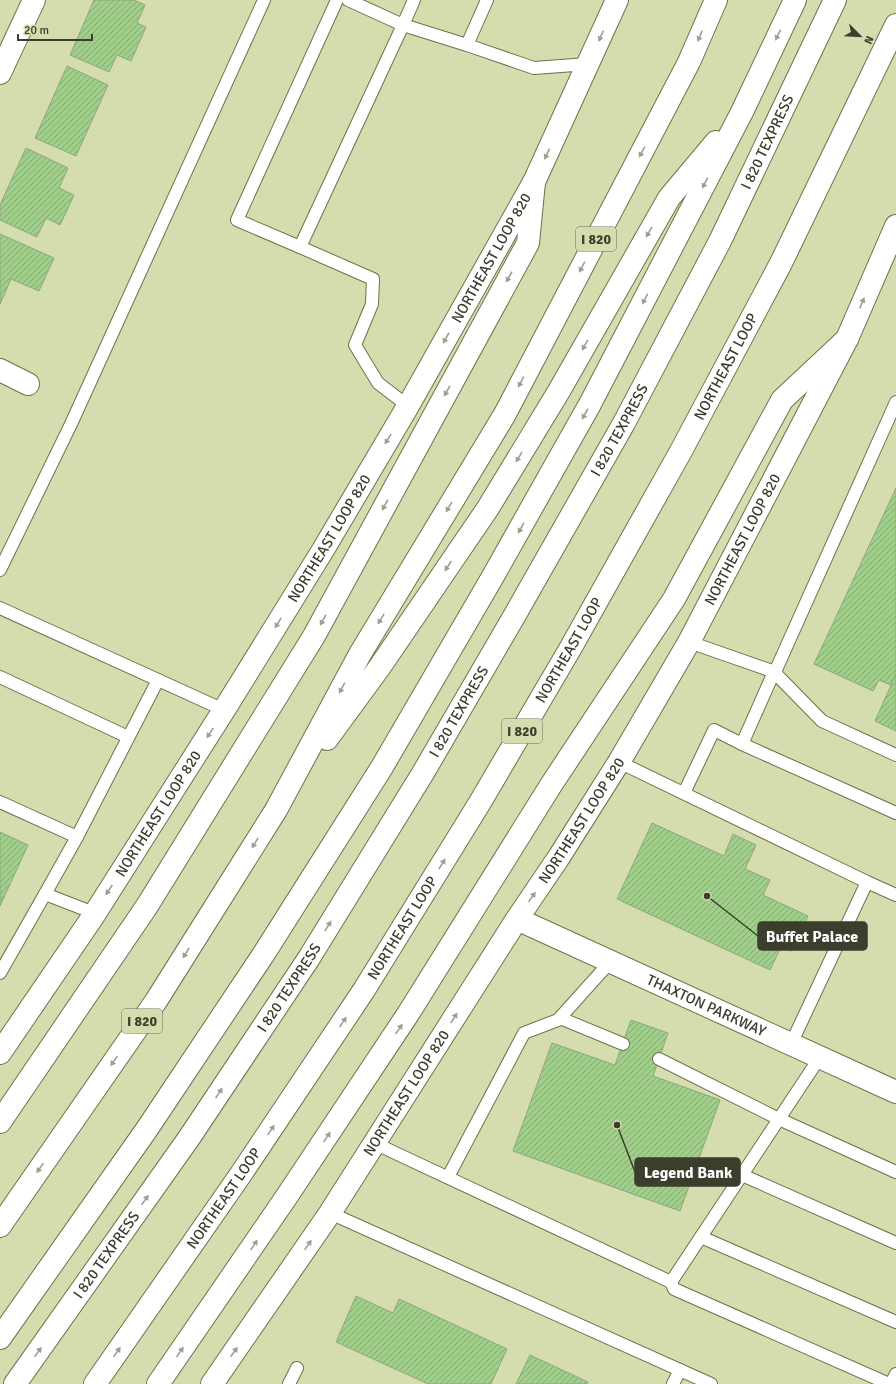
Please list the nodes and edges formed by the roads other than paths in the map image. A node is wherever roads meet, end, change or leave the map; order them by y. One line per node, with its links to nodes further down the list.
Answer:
1 (264, 0): 25 (lane)
2 (337, 0): 19 (lane)
3 (348, 0): 12 (lane)
4 (414, 0): 12 (lane)
5 (487, 0): 13 (lane)
6 (617, 0): 14 (main road, NORTHEAST LOOP 820, one-way to 14)
7 (716, 0): 38 (main road, I 820, one-way to 38)
8 (795, 0): 16 (main road, one-way to 16)
9 (835, 0): 71 (main road, I 820 TEXPRESS, one-way to 9)
10 (30, 1): 15 (main road)
11 (896, 25): 72 (main road, NORTHEAST LOOP / I 820, one-way to 11)
12 (403, 26): 13 (lane); 19 (lane)
13 (467, 45): 14 (lane)
14 (588, 64): 17 (main road, NORTHEAST LOOP 820, one-way to 17)
15 (0, 73)
16 (742, 112): 38 (main road, one-way to 38); 67 (main road, one-way to 67)
17 (534, 182): 24 (main road, NORTHEAST LOOP 820, one-way to 24); 56 (main road, one-way to 56)
18 (896, 226): 20 (main road, NORTHEAST LOOP 820, one-way to 18)
19 (300, 247): 24 (lane)
20 (847, 339): 27 (main road, NORTHEAST LOOP 820); 73 (main road, one-way to 20)
21 (0, 370): 22 (main road)
22 (28, 384)
23 (896, 402): 28 (lane)
24 (408, 406): 31 (main road, NORTHEAST LOOP 820, one-way to 31)
25 (0, 570)
26 (0, 608): 30 (lane)
27 (689, 642): 28 (lane); 35 (main road, NORTHEAST LOOP 820)
28 (774, 672): 33 (lane); 34 (lane)
29 (0, 677): 32 (lane)
30 (158, 680): 31 (lane); 32 (lane)
31 (224, 710): 44 (main road, NORTHEAST LOOP 820, one-way to 44)
32 (128, 737): 40 (lane)
33 (742, 744): 36 (lane); 39 (lane)
34 (896, 755)
35 (619, 762): 36 (lane); 45 (main road, NORTHEAST LOOP 820, one-way to 35)
36 (684, 793): 41 (lane)
37 (0, 802): 40 (lane)
38 (276, 810): 62 (main road, I 820, one-way to 62)
39 (896, 813)
40 (77, 837): 42 (lane)
41 (867, 882): 43 (lane); 50 (lane)
42 (45, 894): 44 (lane); 47 (lane)
43 (896, 895)
44 (94, 913): 51 (main road, NORTHEAST LOOP 820)
45 (517, 918): 46 (main road, THAXTON PARKWAY); 57 (main road, NORTHEAST LOOP 820, one-way to 45)
46 (611, 962): 48 (lane); 50 (main road, THAXTON PARKWAY)
47 (0, 973)
48 (560, 1018): 49 (lane); 60 (lane)
49 (623, 1044)
50 (791, 1044): 52 (main road, THAXTON PARKWAY)
51 (0, 1054)
52 (820, 1057): 54 (main road, THAXTON PARKWAY); 55 (lane)
53 (659, 1058): 55 (lane)
54 (896, 1092)
55 (779, 1119): 58 (lane); 59 (lane)
56 (0, 1122)
57 (374, 1143): 60 (lane); 61 (main road, NORTHEAST LOOP 820)
58 (896, 1172)
59 (742, 1175): 63 (lane); 64 (lane)
60 (448, 1177): 65 (lane)
61 (330, 1213): 69 (lane); 74 (main road, NORTHEAST LOOP 820, one-way to 61)
62 (0, 1226)
63 (701, 1237): 65 (lane); 66 (lane)
64 (896, 1243)
65 (671, 1282): 78 (lane)
66 (896, 1322)
67 (0, 1338)
68 (297, 1368): 75 (lane)
69 (680, 1370): 76 (lane); 77 (lane)
70 (896, 1374): 78 (lane)
71 (15, 1384)
72 (94, 1384)
73 (158, 1384)
74 (212, 1384)
75 (289, 1384)
76 (673, 1384)
77 (711, 1384)
78 (890, 1384)

